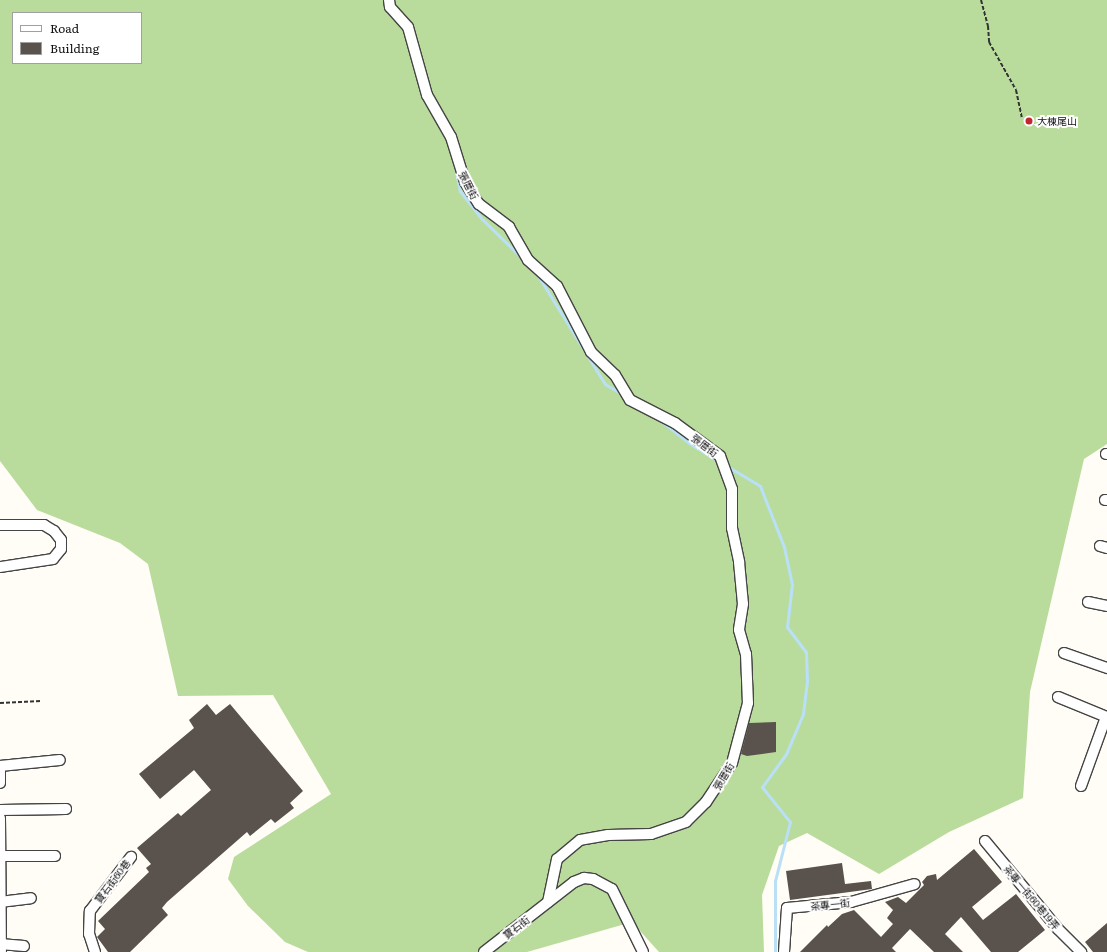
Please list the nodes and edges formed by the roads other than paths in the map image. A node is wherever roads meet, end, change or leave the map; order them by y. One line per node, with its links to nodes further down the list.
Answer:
1 (389, 0): 24 (street, 張厝街)
2 (0, 525): 3 (street)
3 (0, 567)
4 (1088, 602): 5 (street)
5 (1107, 606)
6 (1064, 653): 7 (street)
7 (1107, 668)
8 (1058, 697): 9 (street)
9 (1107, 717): 13 (street)
10 (60, 760): 11 (street)
11 (0, 766): 12 (street)
12 (0, 783)
13 (1081, 786)
14 (66, 809): 15 (street)
15 (0, 810)
16 (0, 818): 18 (street)
17 (985, 841): 31 (street, 茶專一街60巷19弄)
18 (0, 856): 19 (street); 23 (street)
19 (55, 856)
20 (131, 857): 27 (street, 寶石街60巷)
21 (915, 884): 30 (street, 茶專一街)
22 (31, 898): 23 (street)
23 (0, 902): 26 (street)
24 (548, 902): 28 (street, 寶石街); 29 (street, 寶石街)
25 (24, 946): 26 (street)
26 (1, 947)
27 (95, 952)
28 (484, 952)
29 (643, 952)
30 (784, 952)
31 (1081, 952)

